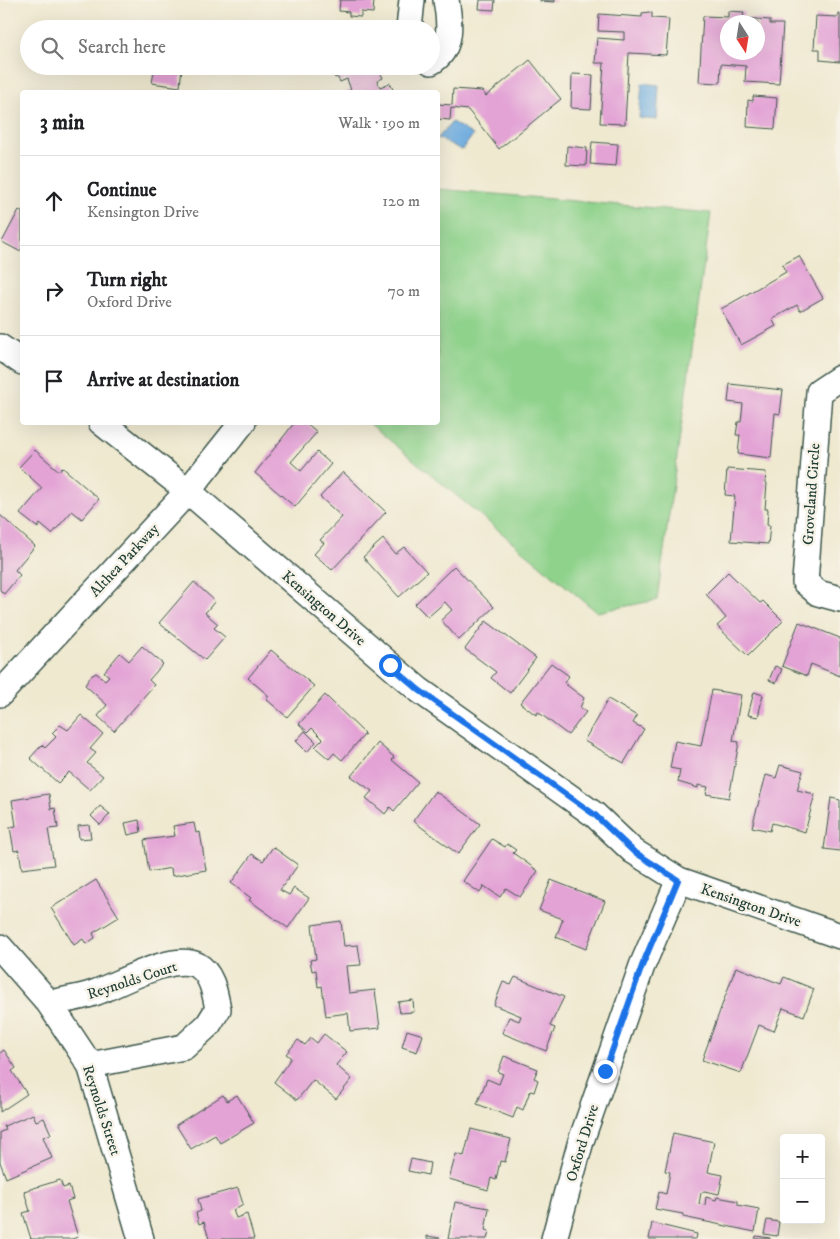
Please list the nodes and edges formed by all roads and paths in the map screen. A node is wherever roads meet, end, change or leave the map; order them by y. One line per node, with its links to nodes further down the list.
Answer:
1 (412, 0): 3 (street)
2 (446, 0): 4 (street)
3 (410, 20)
4 (440, 57)
5 (0, 347): 6 (street)
6 (20, 361)
7 (840, 378): 11 (street, Groveland Circle)
8 (106, 425): 10 (street, Kensington Drive)
9 (241, 425): 10 (street, Althea Parkway)
10 (188, 491): 12 (street, Althea Parkway); 13 (street, Kensington Drive)
11 (840, 599)
12 (0, 694)
13 (678, 880): 14 (street, Kensington Drive); 19 (street, Oxford Drive)
14 (840, 936)
15 (0, 947): 16 (street, Reynolds Street)
16 (49, 1003): 17 (street, Reynolds Street); 17 (street, Reynolds Court)
17 (90, 1066): 18 (street, Reynolds Street)
18 (141, 1239)
19 (554, 1239)

